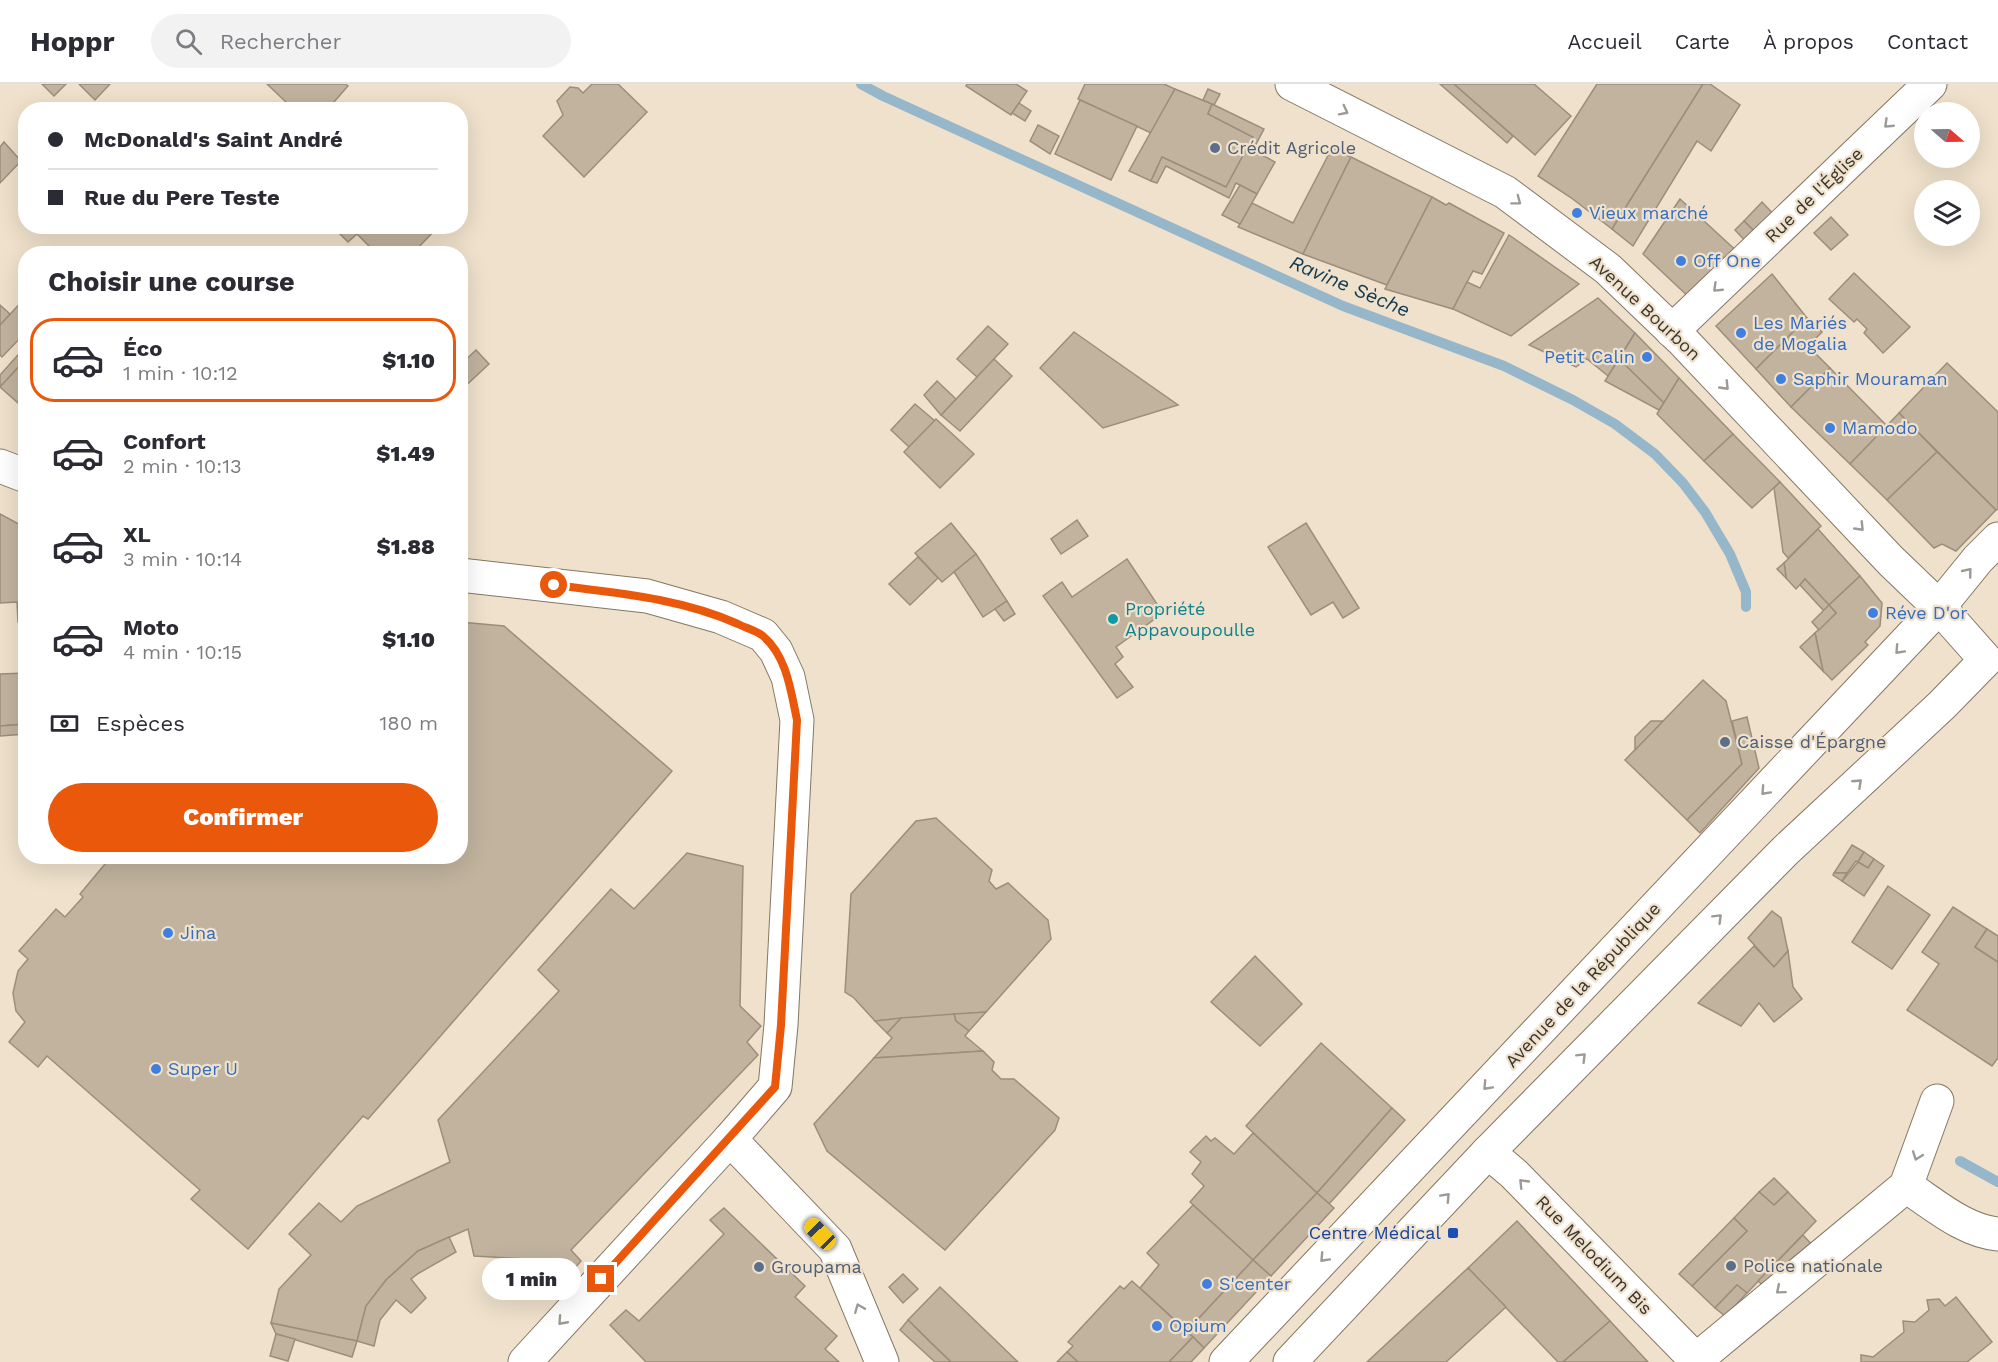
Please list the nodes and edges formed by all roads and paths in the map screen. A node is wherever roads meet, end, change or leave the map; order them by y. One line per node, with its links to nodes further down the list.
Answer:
1 (1292, 84): 3 (main road, Avenue Bourbon, one-way to 3)
2 (1930, 84): 3 (main road, Rue de l'Église, one-way to 3)
3 (1672, 331): 8 (main road, Avenue Bourbon, one-way to 8)
4 (0, 466): 5 (main road)
5 (18, 473)
6 (1998, 539): 8 (main road, Avenue de la République, one-way to 6)
7 (468, 576): 10 (main road)
8 (1939, 607): 11 (main road, Avenue Bourbon, one-way to 8); 17 (main road, Avenue de la République, one-way to 17)
9 (1937, 1101): 12 (main road, one-way to 12)
10 (730, 1139): 15 (main road, one-way to 15); 16 (main road, one-way to 10)
11 (1488, 1152): 14 (main road, Rue Melodium Bis, one-way to 11); 18 (main road, one-way to 11)
12 (1906, 1186): 13 (main road); 14 (main road, one-way to 14)
13 (1998, 1234)
14 (1696, 1361)
15 (525, 1362)
16 (882, 1362)
17 (1226, 1362)
18 (1290, 1362)

